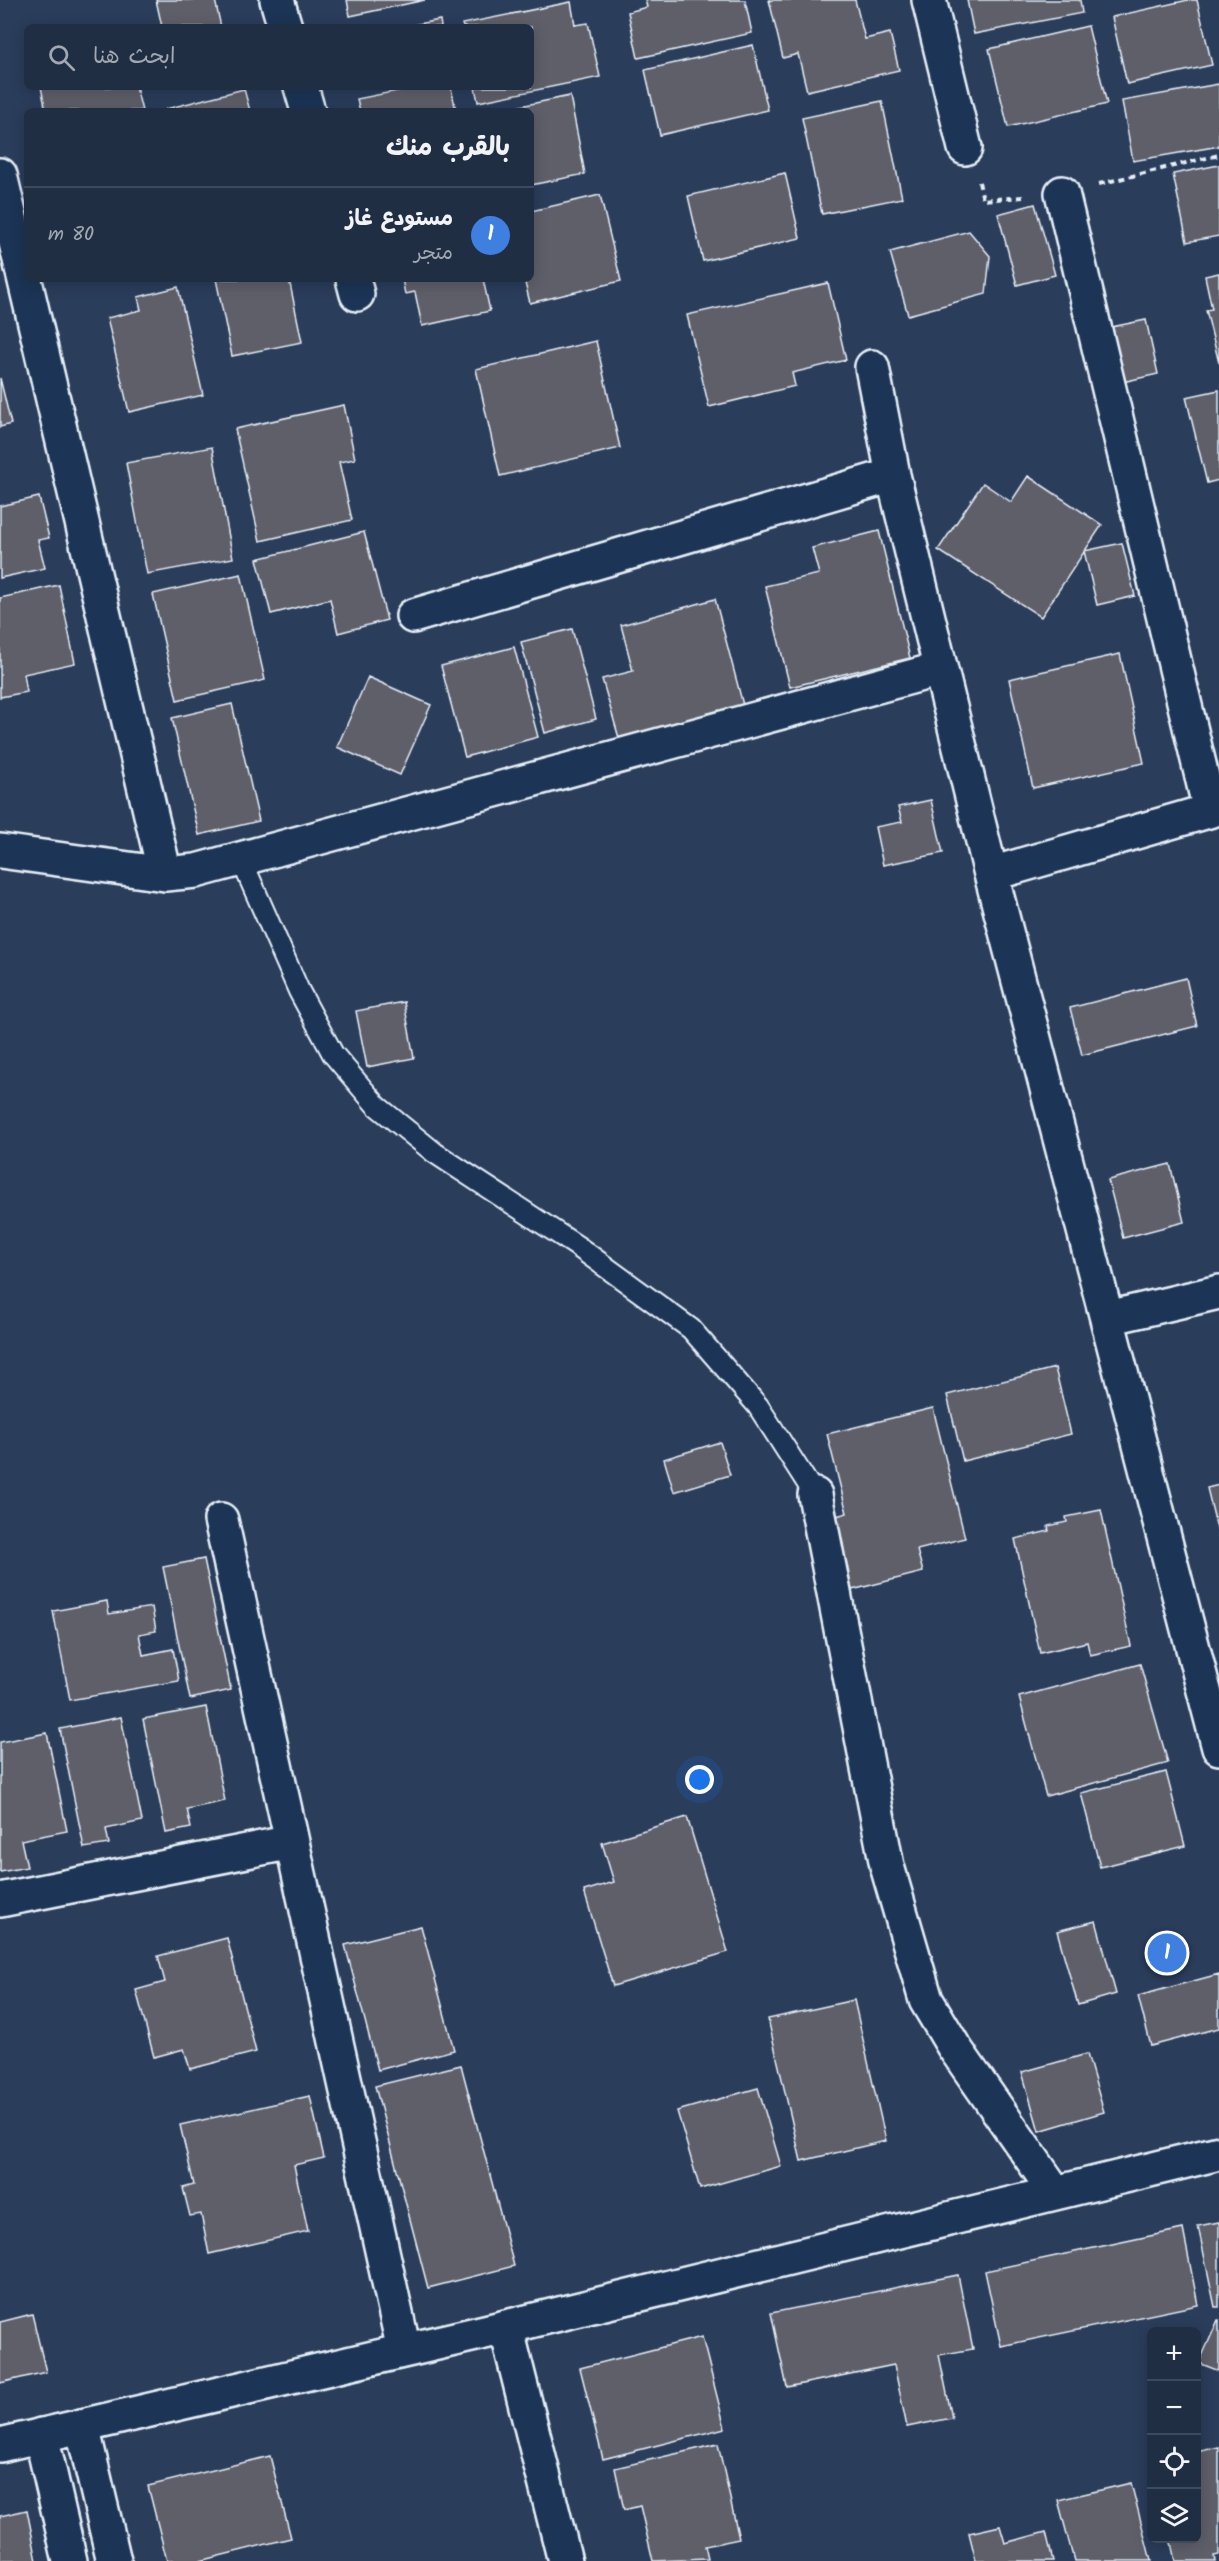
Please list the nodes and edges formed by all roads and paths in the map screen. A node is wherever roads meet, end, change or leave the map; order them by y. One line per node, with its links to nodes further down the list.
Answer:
1 (278, 0): 3 (street)
2 (930, 0): 6 (street)
3 (284, 24)
4 (302, 90): 5 (street)
5 (307, 108)
6 (965, 148)
7 (0, 175): 9 (street)
8 (1062, 193): 15 (street)
9 (24, 277)
10 (25, 282): 18 (street)
11 (872, 367): 12 (street)
12 (892, 475): 13 (street); 14 (street)
13 (412, 616)
14 (940, 669): 17 (street); 19 (street)
15 (1215, 809): 19 (street)
16 (0, 851): 18 (street)
17 (241, 859): 18 (street); 22 (lane)
18 (165, 874)
19 (991, 874): 21 (street)
20 (1219, 1292): 21 (street)
21 (1108, 1318): 24 (street)
22 (814, 1495): 28 (street)
23 (221, 1520): 25 (street)
24 (1219, 1748)
25 (292, 1842): 26 (street); 30 (street)
26 (0, 1900)
27 (1219, 2153): 28 (street)
28 (1055, 2192): 29 (street)
29 (506, 2326): 30 (street); 36 (street)
30 (404, 2350): 31 (street)
31 (82, 2426): 32 (street); 35 (street)
32 (41, 2435): 33 (street); 34 (street)
33 (0, 2445)
34 (70, 2561)
35 (114, 2561)
36 (565, 2561)

